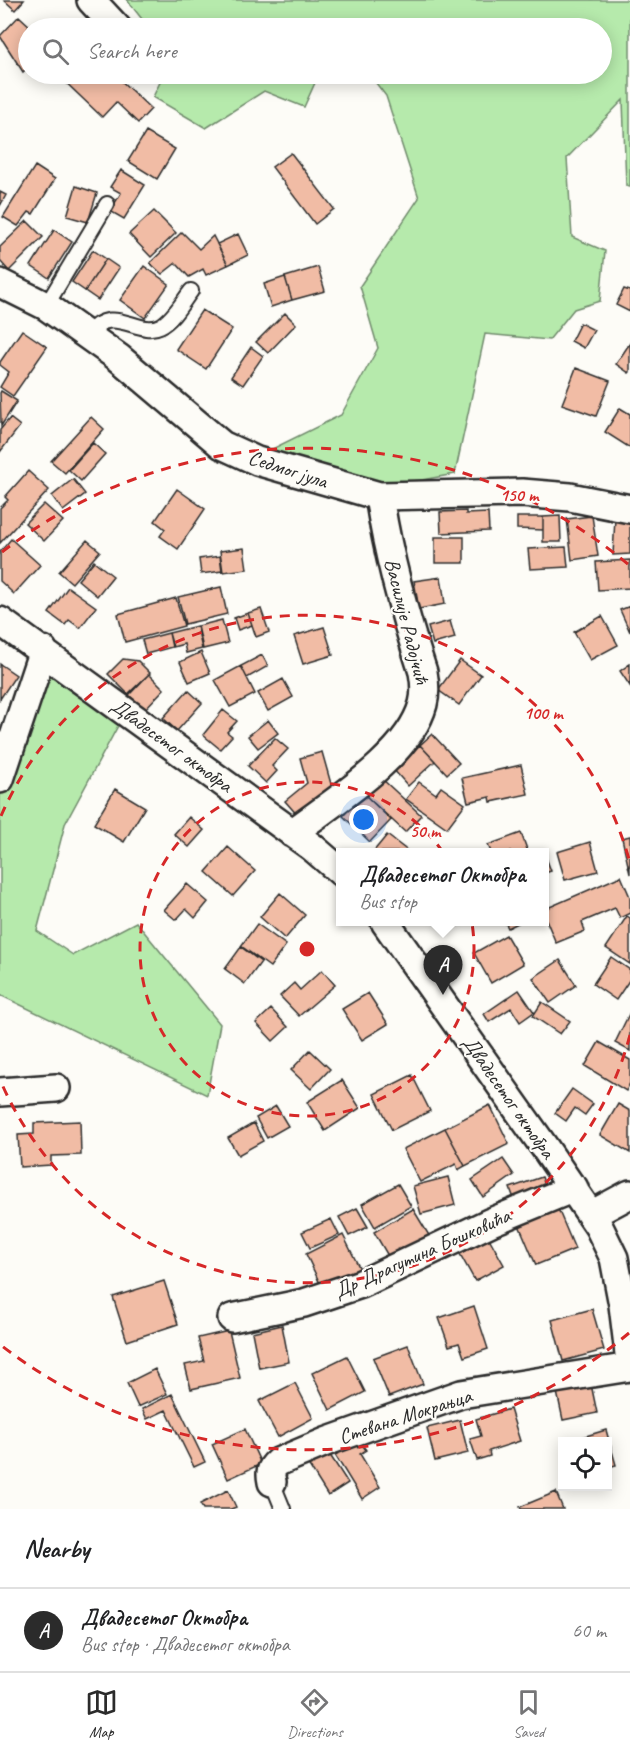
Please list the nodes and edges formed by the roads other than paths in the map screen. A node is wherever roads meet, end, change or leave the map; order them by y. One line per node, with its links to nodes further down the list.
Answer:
1 (91, 0): 2 (street)
2 (108, 18)
3 (107, 204): 6 (lane)
4 (0, 283): 6 (street, Седмог јула)
5 (191, 291): 7 (lane)
6 (46, 306): 7 (street, Седмог јула)
7 (87, 335): 8 (street, Седмог јула)
8 (379, 496): 9 (street, Седмог јула); 13 (street, Василије Радојчић)
9 (630, 509)
10 (0, 621): 11 (street, Двадесетог октобра)
11 (43, 650): 12 (street); 13 (street, Двадесетог октобра)
12 (0, 779)
13 (292, 833): 14 (street, Двадесетог октобра)
14 (336, 868)
15 (389, 926): 18 (street, Двадесетог октобра)
16 (56, 1088): 17 (street)
17 (0, 1092)
18 (574, 1188): 20 (street, Двадесетог октобра); 21 (street, Др Драгутина Бошковића)
19 (630, 1194): 20 (street)
20 (591, 1215): 22 (street, Двадесетог октобра)
21 (232, 1318)
22 (630, 1362)
23 (630, 1367): 24 (street, Стевана Мокрањца)
24 (272, 1482): 25 (lane)
25 (283, 1509)

